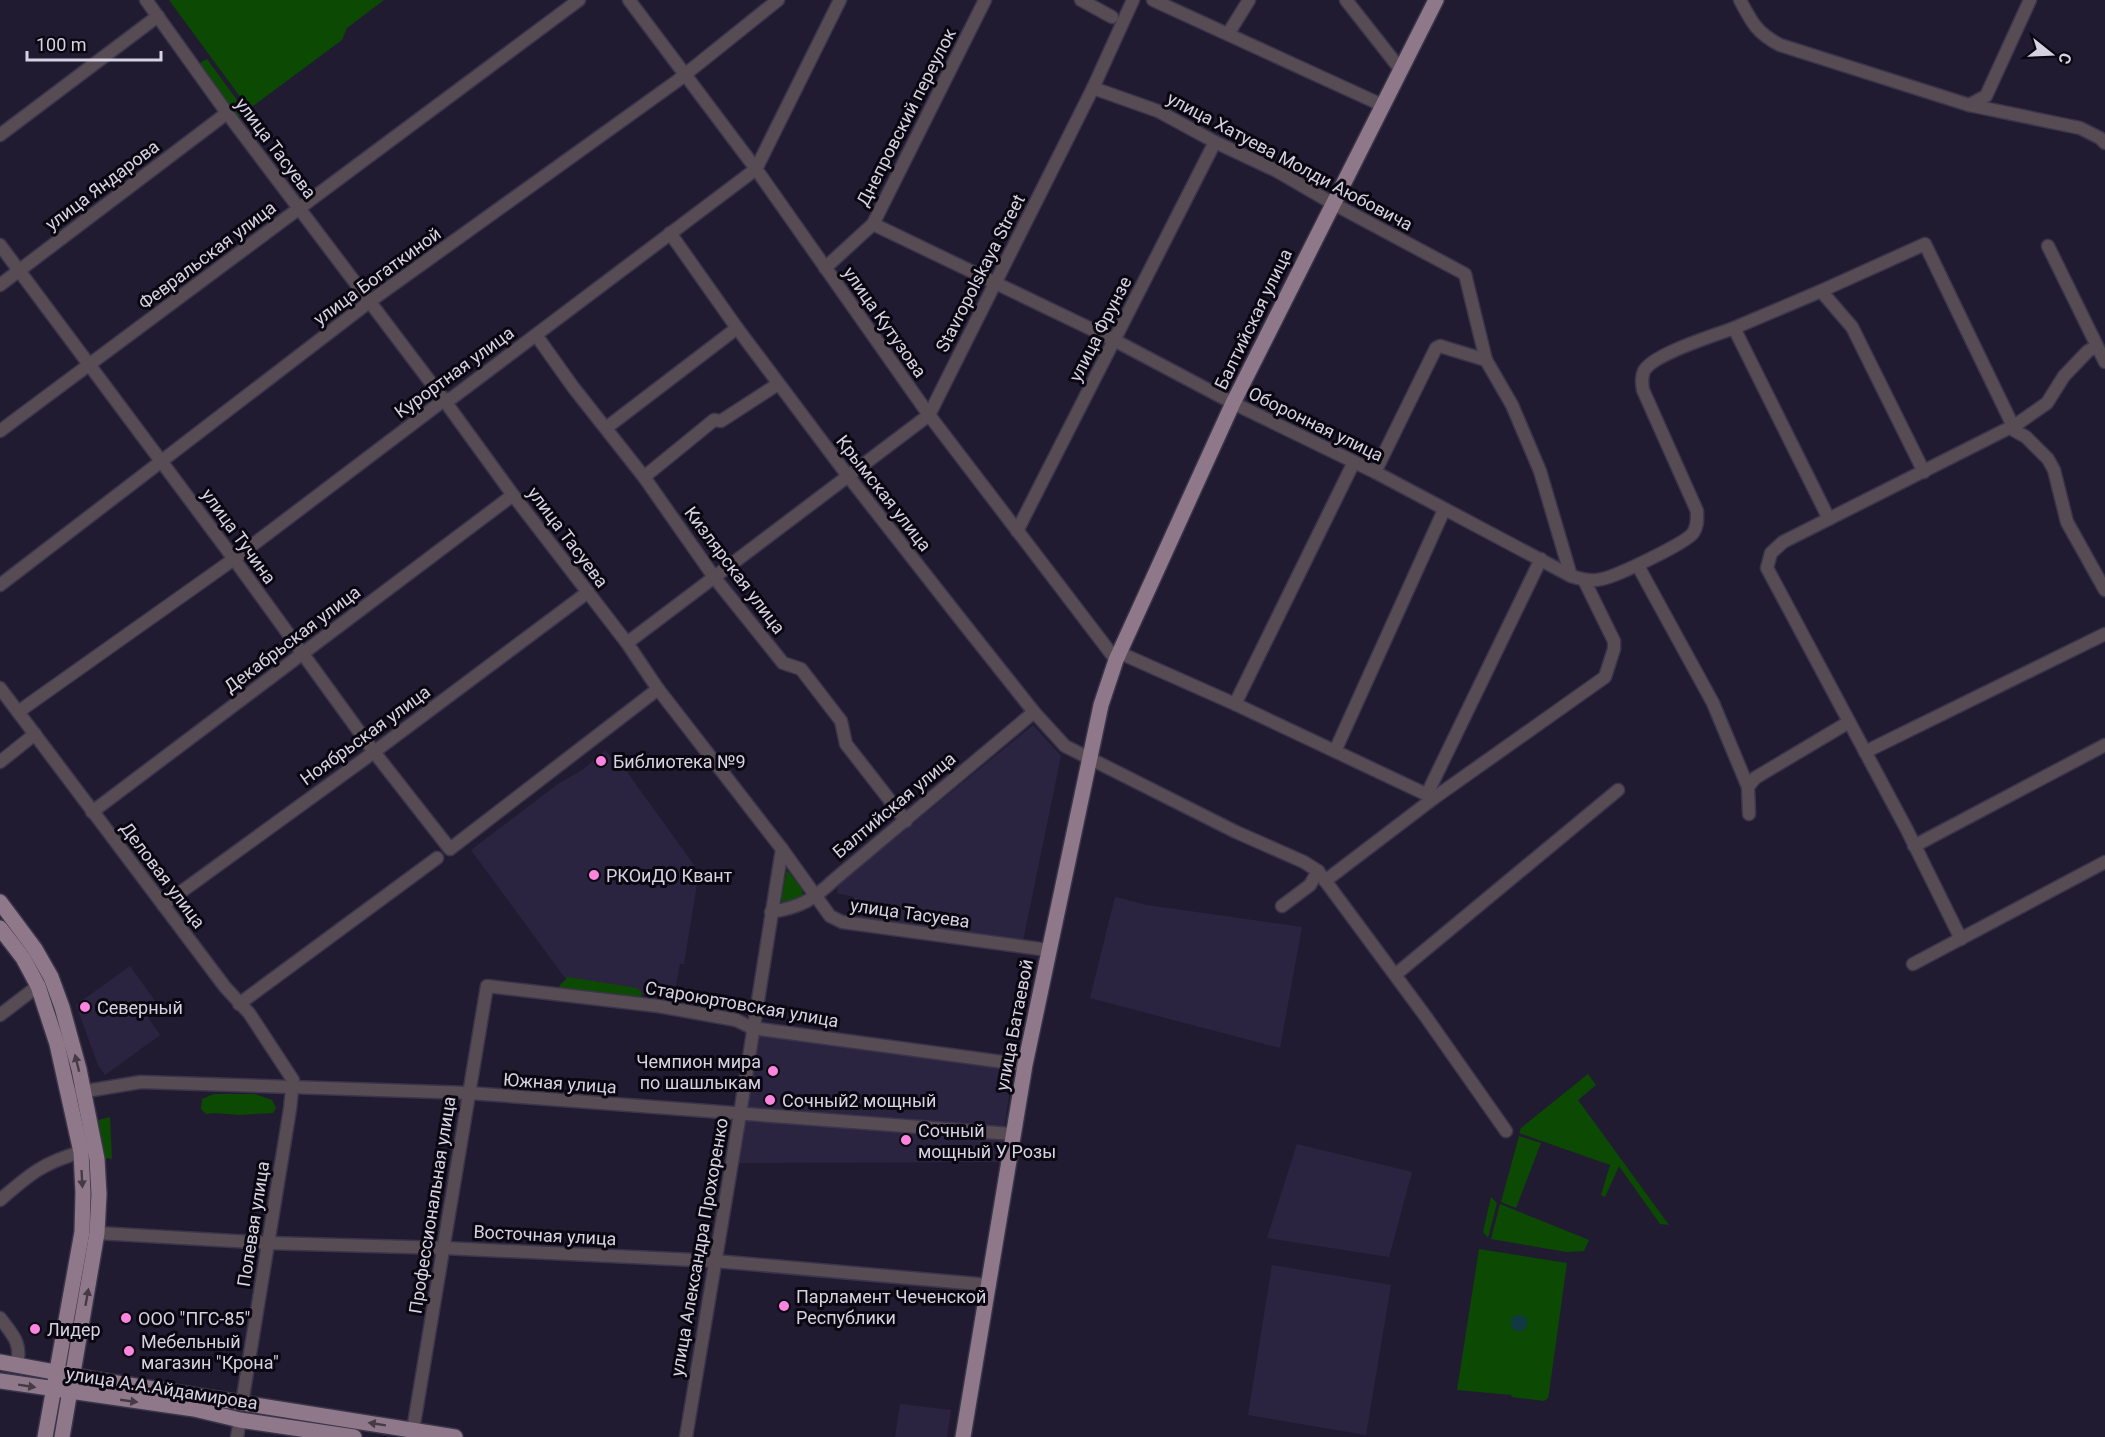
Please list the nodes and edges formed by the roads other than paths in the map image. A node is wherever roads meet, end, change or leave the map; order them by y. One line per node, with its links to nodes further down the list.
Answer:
1 (146, 0): 16 (street, улица Тасуева)
2 (579, 0): 30 (street, Февральская улица)
3 (629, 0): 20 (street, улица Кутузова)
4 (778, 0): 20 (street, улица Богаткиной)
5 (840, 0): 28 (street, Курортная улица)
6 (985, 0): 31 (street, Днепровский переулок)
7 (1081, 0): 17 (street)
8 (1100, 0): 17 (street)
9 (1133, 0): 17 (street, Stavropolskaya Street)
10 (1153, 0): 18 (street)
11 (1249, 0): 18 (street)
12 (1346, 0): 19 (street)
13 (1436, 0): 19 (main road, Балтийская улица)
14 (1740, 0): 23 (street)
15 (2030, 0): 23 (street)
16 (158, 16): 24 (street, улица Тасуева); 25 (street)
17 (1117, 22): 21 (street, Stavropolskaya Street)
18 (1228, 34): 22 (street)
19 (1401, 70): 22 (main road, Балтийская улица)
20 (685, 75): 28 (street, улица Кутузова); 40 (street, улица Богаткиной)
21 (1093, 88): 26 (street, улица Хатуева Молди Аюбовича); 37 (street, Stavropolskaya Street)
22 (1382, 105): 29 (main road, Балтийская улица)
23 (1969, 105): 27 (street)
24 (227, 113): 30 (street, улица Тасуева); 36 (street, улица Яндарова)
25 (0, 135)
26 (1215, 142): 29 (street, улица Хатуева Молди Аюбовича); 44 (street, улица Фрунзе)
27 (2105, 143)
28 (756, 169): 32 (street, Курортная улица); 35 (street, улица Кутузова)
29 (1332, 203): 46 (street, улица Хатуева Молди Аюбовича); 51 (main road, Балтийская улица)
30 (299, 209): 40 (street, улица Тасуева); 48 (street, Февральская улица)
31 (873, 224): 35 (street, Днепровский переулок); 37 (street, Оборонная улица)
32 (670, 233): 41 (street, Крымская улица); 43 (street, Курортная улица)
33 (0, 245): 36 (street, улица Тучина)
34 (2048, 246): 45 (street)
35 (825, 268): 52 (street, улица Кутузова)
36 (20, 271): 38 (street, улица Яндарова); 48 (street, улица Тучина)
37 (995, 283): 44 (street, Оборонная улица); 52 (street, Stavropolskaya Street)
38 (0, 285)
39 (1821, 291): 42 (street); 53 (street); 59 (street)
40 (369, 302): 50 (street, улица Тасуева); 56 (street, улица Богаткиной)
41 (737, 328): 49 (street, Крымская улица); 54 (street)
42 (1734, 328): 64 (street); 68 (street, Оборонная улица)
43 (536, 335): 50 (street, Курортная улица); 54 (street, Кизлярская улица)
44 (1114, 340): 51 (street, Оборонная улица); 65 (street, улица Фрунзе)
45 (2096, 347): 47 (street); 53 (street)
46 (1486, 360): 58 (street); 69 (street)
47 (2105, 362)
48 (90, 364): 55 (street, Февральская улица); 56 (street, улица Тучина)
49 (778, 384): 60 (street, Крымская улица); 61 (street)
50 (444, 400): 62 (street, улица Тасуева); 66 (street, Курортная улица)
51 (1233, 403): 57 (street, Оборонная улица); 78 (main road, Балтийская улица)
52 (929, 415): 60 (street, Stavropolskaya Street); 65 (street, улица Кутузова)
53 (2011, 427): 59 (street); 73 (street)
54 (606, 428): 61 (street, Кизлярская улица)
55 (0, 431)
56 (162, 462): 66 (street, улица Тучина); 72 (street, улица Богаткиной)
57 (1354, 462): 58 (street, Оборонная улица); 81 (street)
58 (1375, 472): 63 (street, Оборонная улица)
59 (1924, 472): 64 (street)
60 (849, 476): 70 (street, Stavropolskaya Street); 83 (street, Крымская улица)
61 (644, 477): 70 (street, Кизлярская улица)
62 (513, 495): 74 (street, улица Тасуева); 77 (street, Декабрьская улица)
63 (1444, 510): 67 (street, Оборонная улица); 87 (street)
64 (1829, 519): 84 (street)
65 (1017, 531): 78 (street, улица Кутузова)
66 (234, 559): 77 (street, улица Тучина); 82 (street, Курортная улица)
67 (1541, 559): 69 (street, Оборонная улица); 94 (street)
68 (1643, 563): 71 (street, Оборонная улица); 92 (street)
69 (1570, 576): 71 (street, Оборонная улица)
70 (714, 578): 76 (street, Stavropolskaya Street); 97 (street, Кизлярская улица)
71 (1584, 580): 94 (street)
72 (0, 585)
73 (2105, 590)
74 (588, 592): 76 (street, улица Тасуева); 88 (street, Ноябрьская улица)
75 (2105, 634): 89 (street)
76 (627, 644): 80 (street, улица Тасуева)
77 (303, 654): 88 (street, улица Тучина); 95 (street, Декабрьская улица)
78 (1118, 656): 81 (street); 90 (main road, улица Батаевой)
79 (0, 688): 82 (street, Деловая улица)
80 (658, 689): 88 (street, улица Тучина); 99 (street, улица Тасуева)
81 (1235, 704): 87 (street)
82 (18, 712): 85 (street, Деловая улица)
83 (1034, 712): 90 (street, Крымская улица); 97 (street, Балтийская улица)
84 (1849, 722): 89 (street); 92 (street)
85 (35, 734): 91 (street); 95 (street, Деловая улица)
86 (2105, 745): 98 (street)
87 (1335, 751): 94 (street)
88 (374, 752): 105 (street, Ноябрьская улица)
89 (1865, 752): 98 (street)
90 (1089, 757): 102 (street, Крымская улица); 110 (main road, улица Батаевой)
91 (0, 762)
92 (1748, 788): 96 (street)
93 (1618, 790): 112 (street)
94 (1430, 796): 102 (street)
95 (92, 812): 105 (street, Деловая улица)
96 (1749, 814)
97 (906, 821): 103 (street, Балтийская улица)
98 (1914, 846): 109 (street)
99 (782, 849): 103 (street, улица Тасуева); 107 (street, улица Александра Прохоренко)
100 (437, 858): 115 (street)
101 (2105, 862): 109 (street)
102 (1322, 876): 106 (street); 112 (street)
103 (816, 897): 107 (street, Балтийская улица); 110 (street, улица Тасуева)
104 (0, 902): 120 (main road, one-way to 104)
105 (163, 905): 115 (street, Деловая улица)
106 (1282, 906)
107 (771, 912): 117 (street, улица Александра Прохоренко)
108 (0, 928): 113 (main road)
109 (1961, 939): 111 (street)
110 (1048, 950): 118 (main road, улица Батаевой)
111 (1913, 964)
112 (1395, 975): 124 (street)
113 (38, 986): 116 (street); 122 (main road)
114 (487, 986): 117 (street, Староюртовская улица); 121 (street, Профессиональная улица)
115 (239, 1004): 119 (street, Деловая улица)
116 (0, 1015)
117 (752, 1028): 118 (street, Староюртовская улица); 123 (street, улица Александра Прохоренко)
118 (1025, 1065): 125 (main road, улица Батаевой)
119 (293, 1086): 120 (street, Южная улица); 121 (street, Южная улица); 129 (street, Полевая улица)
120 (84, 1091): 122 (street, Южная улица); 128 (main road)
121 (469, 1093): 123 (street, Южная улица); 130 (street, Профессиональная улица)
122 (68, 1094): 126 (main road)
123 (740, 1114): 125 (street, Южная улица); 131 (street, улица Александра Прохоренко)
124 (1506, 1131)
125 (1012, 1134): 132 (main road, улица Батаевой)
126 (81, 1152): 127 (street); 136 (main road, one-way to 136)
127 (0, 1200)
128 (97, 1233): 129 (street, Восточная улица); 137 (main road, one-way to 128)
129 (268, 1243): 130 (street, Восточная улица); 142 (street, Полевая улица)
130 (444, 1248): 131 (street, Восточная улица); 144 (street, Профессиональная улица)
131 (714, 1261): 132 (street, Восточная улица); 150 (street, улица Александра Прохоренко)
132 (990, 1285): 151 (main road, улица Батаевой)
133 (0, 1318): 135 (street)
134 (0, 1362): 135 (main road, улица А.А.Айдамирова)
135 (17, 1365): 136 (main road, улица А.А.Айдамирова)
136 (58, 1372): 137 (main road, улица А.А.Айдамирова); 139 (main road)
137 (74, 1375): 140 (main road); 141 (main road, улица А.А.Айдамирова)
138 (0, 1382): 139 (main road, улица А.А.Айдамирова, one-way to 139)
139 (55, 1390): 140 (main road, улица А.А.Айдамирова); 145 (main road)
140 (71, 1393): 141 (main road, улица А.А.Айдамирова, one-way to 141); 146 (main road)
141 (196, 1403): 142 (main road, улица А.А.Айдамирова); 143 (main road, улица А.А.Айдамирова)
142 (242, 1403): 144 (main road, улица А.А.Айдамирова, one-way to 142)
143 (240, 1420): 147 (street); 148 (main road, улица А.А.Айдамирова)
144 (413, 1430): 149 (main road, улица А.А.Айдамирова)
145 (45, 1437)
146 (62, 1437)
147 (237, 1437)
148 (354, 1437)
149 (455, 1437)
150 (686, 1437)
151 (963, 1437)

